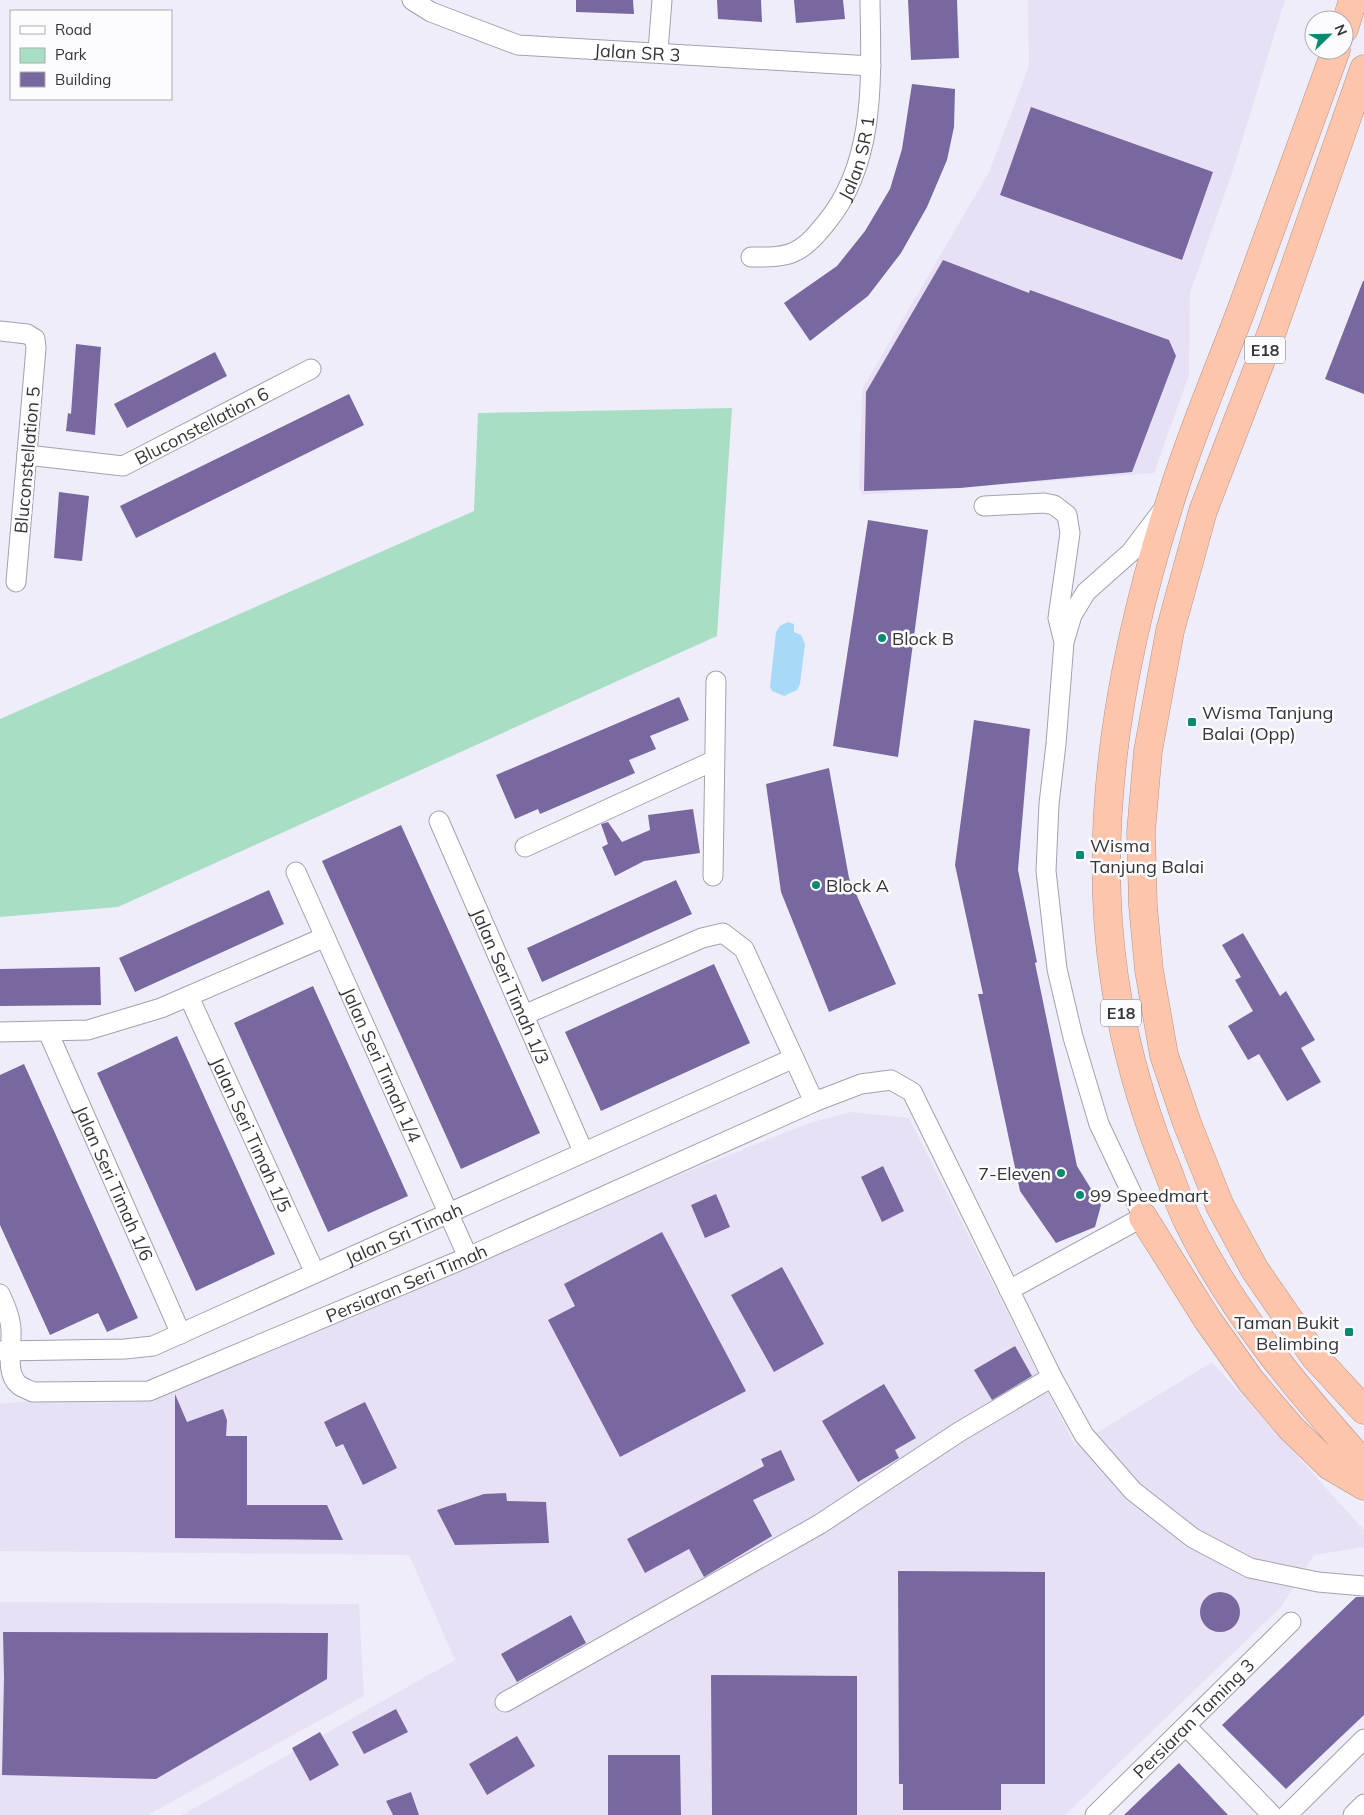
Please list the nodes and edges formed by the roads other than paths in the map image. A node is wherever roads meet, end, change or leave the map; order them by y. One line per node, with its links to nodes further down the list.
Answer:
1 (412, 0): 4 (street, Jalan SR 3)
2 (662, 0): 4 (street)
3 (870, 0): 6 (street, Jalan SR 1)
4 (658, 52): 6 (street, Jalan SR 3)
5 (1332, 60): 12 (highway, E18)
6 (871, 66): 8 (street, Jalan SR 1)
7 (1364, 69): 41 (highway, E18)
8 (751, 257)
9 (0, 331): 11 (street, Bluconstellation 5)
10 (312, 369): 11 (street, Bluconstellation 6)
11 (27, 455): 16 (street, Bluconstellation 5)
12 (1170, 500): 15 (street); 42 (highway, E18)
13 (984, 506): 14 (street)
14 (1066, 560): 15 (street); 17 (street)
15 (1102, 579): 17 (street)
16 (16, 582)
17 (1064, 642): 33 (street)
18 (716, 681): 19 (street)
19 (713, 761): 21 (street); 23 (street)
20 (438, 821): 26 (street, Jalan Seri Timah 1/3)
21 (525, 847)
22 (296, 872): 24 (street, Jalan Seri Timah 1/4)
23 (713, 876)
24 (325, 937): 25 (street); 32 (street, Jalan Seri Timah 1/4)
25 (189, 997): 28 (street); 35 (street, Jalan Seri Timah 1/5)
26 (524, 1015): 29 (street); 31 (street, Jalan Seri Timah 1/3)
27 (0, 1032): 28 (street)
28 (48, 1032): 38 (street, Jalan Seri Timah 1/6)
29 (794, 1058): 30 (street); 31 (street, Jalan Sri Timah)
30 (814, 1102): 34 (street, Persiaran Seri Timah); 36 (street, Persiaran Seri Timah)
31 (583, 1151): 32 (street, Jalan Sri Timah)
32 (448, 1212): 34 (street, Jalan Seri Timah 1/4); 35 (street, Jalan Sri Timah)
33 (1143, 1217): 36 (street); 43 (highway)
34 (468, 1257): 39 (street, Persiaran Seri Timah)
35 (315, 1273): 38 (street, Jalan Sri Timah)
36 (1009, 1290): 40 (street, Persiaran Seri Timah)
37 (0, 1294): 39 (street, Persiaran Seri Timah)
38 (181, 1334): 39 (street, Jalan Sri Timah)
39 (5, 1351)
40 (1052, 1377): 44 (street, Persiaran Seri Timah); 46 (street)
41 (1364, 1410)
42 (1364, 1464)
43 (1364, 1486)
44 (1364, 1586)
45 (1291, 1622): 47 (street, Persiaran Taming 3)
46 (505, 1702)
47 (1186, 1726): 50 (street, Persiaran Taming 3); 51 (street)
48 (1364, 1739): 52 (street)
49 (1364, 1804): 53 (street)
50 (1095, 1815)
51 (1272, 1815)
52 (1287, 1815)
53 (1353, 1815)

